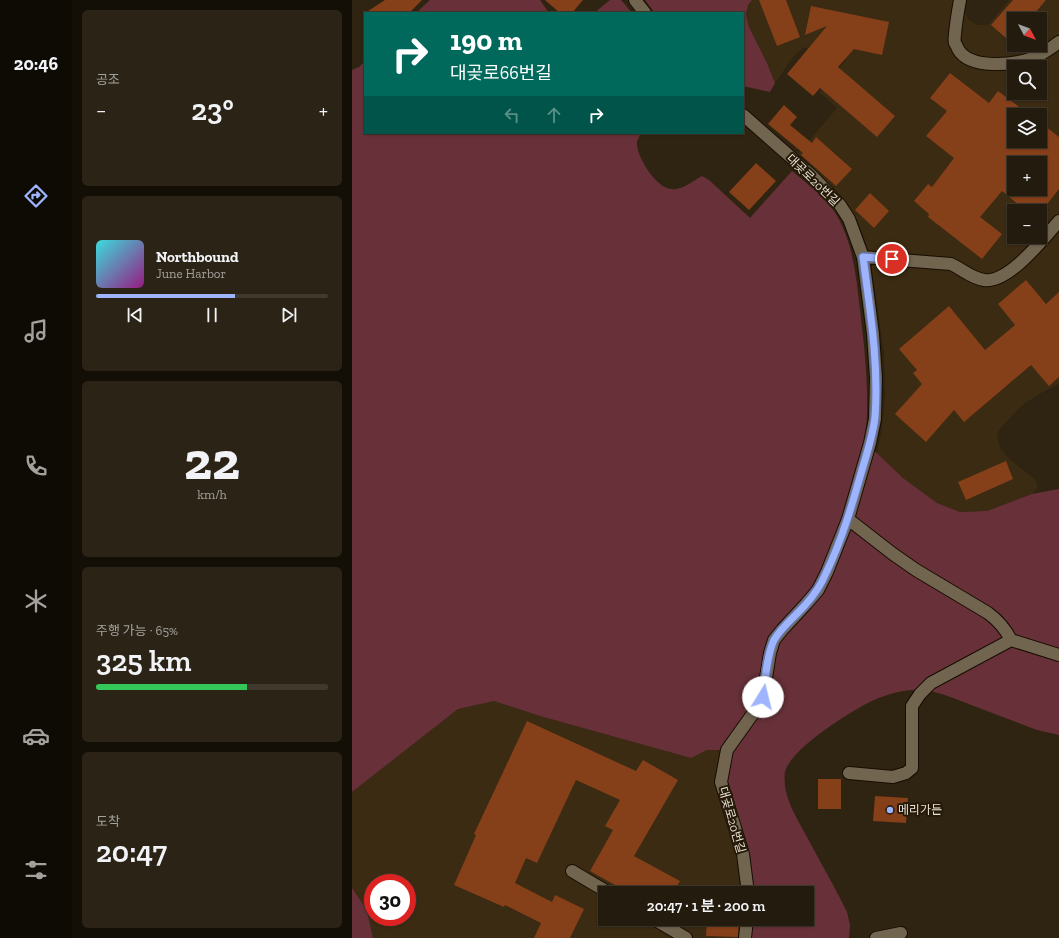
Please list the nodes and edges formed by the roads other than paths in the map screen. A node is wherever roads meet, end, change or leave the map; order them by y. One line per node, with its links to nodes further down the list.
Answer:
1 (635, 0): 3 (street)
2 (960, 0): 4 (street)
3 (643, 12)
4 (1059, 42)
5 (744, 116): 7 (street, 대곶로20번길)
6 (1059, 221): 7 (street)
7 (863, 257): 8 (street, 대곶로20번길)
8 (848, 519): 9 (street); 14 (street, 대곶로20번길)
9 (1012, 640): 10 (street); 11 (street)
10 (1059, 655)
11 (849, 773)
12 (572, 871): 13 (street)
13 (598, 886)
14 (747, 886)
15 (666, 926): 18 (street)
16 (746, 926): 19 (street)
17 (901, 933): 20 (street)
18 (686, 938)
19 (745, 938)
20 (876, 938)

